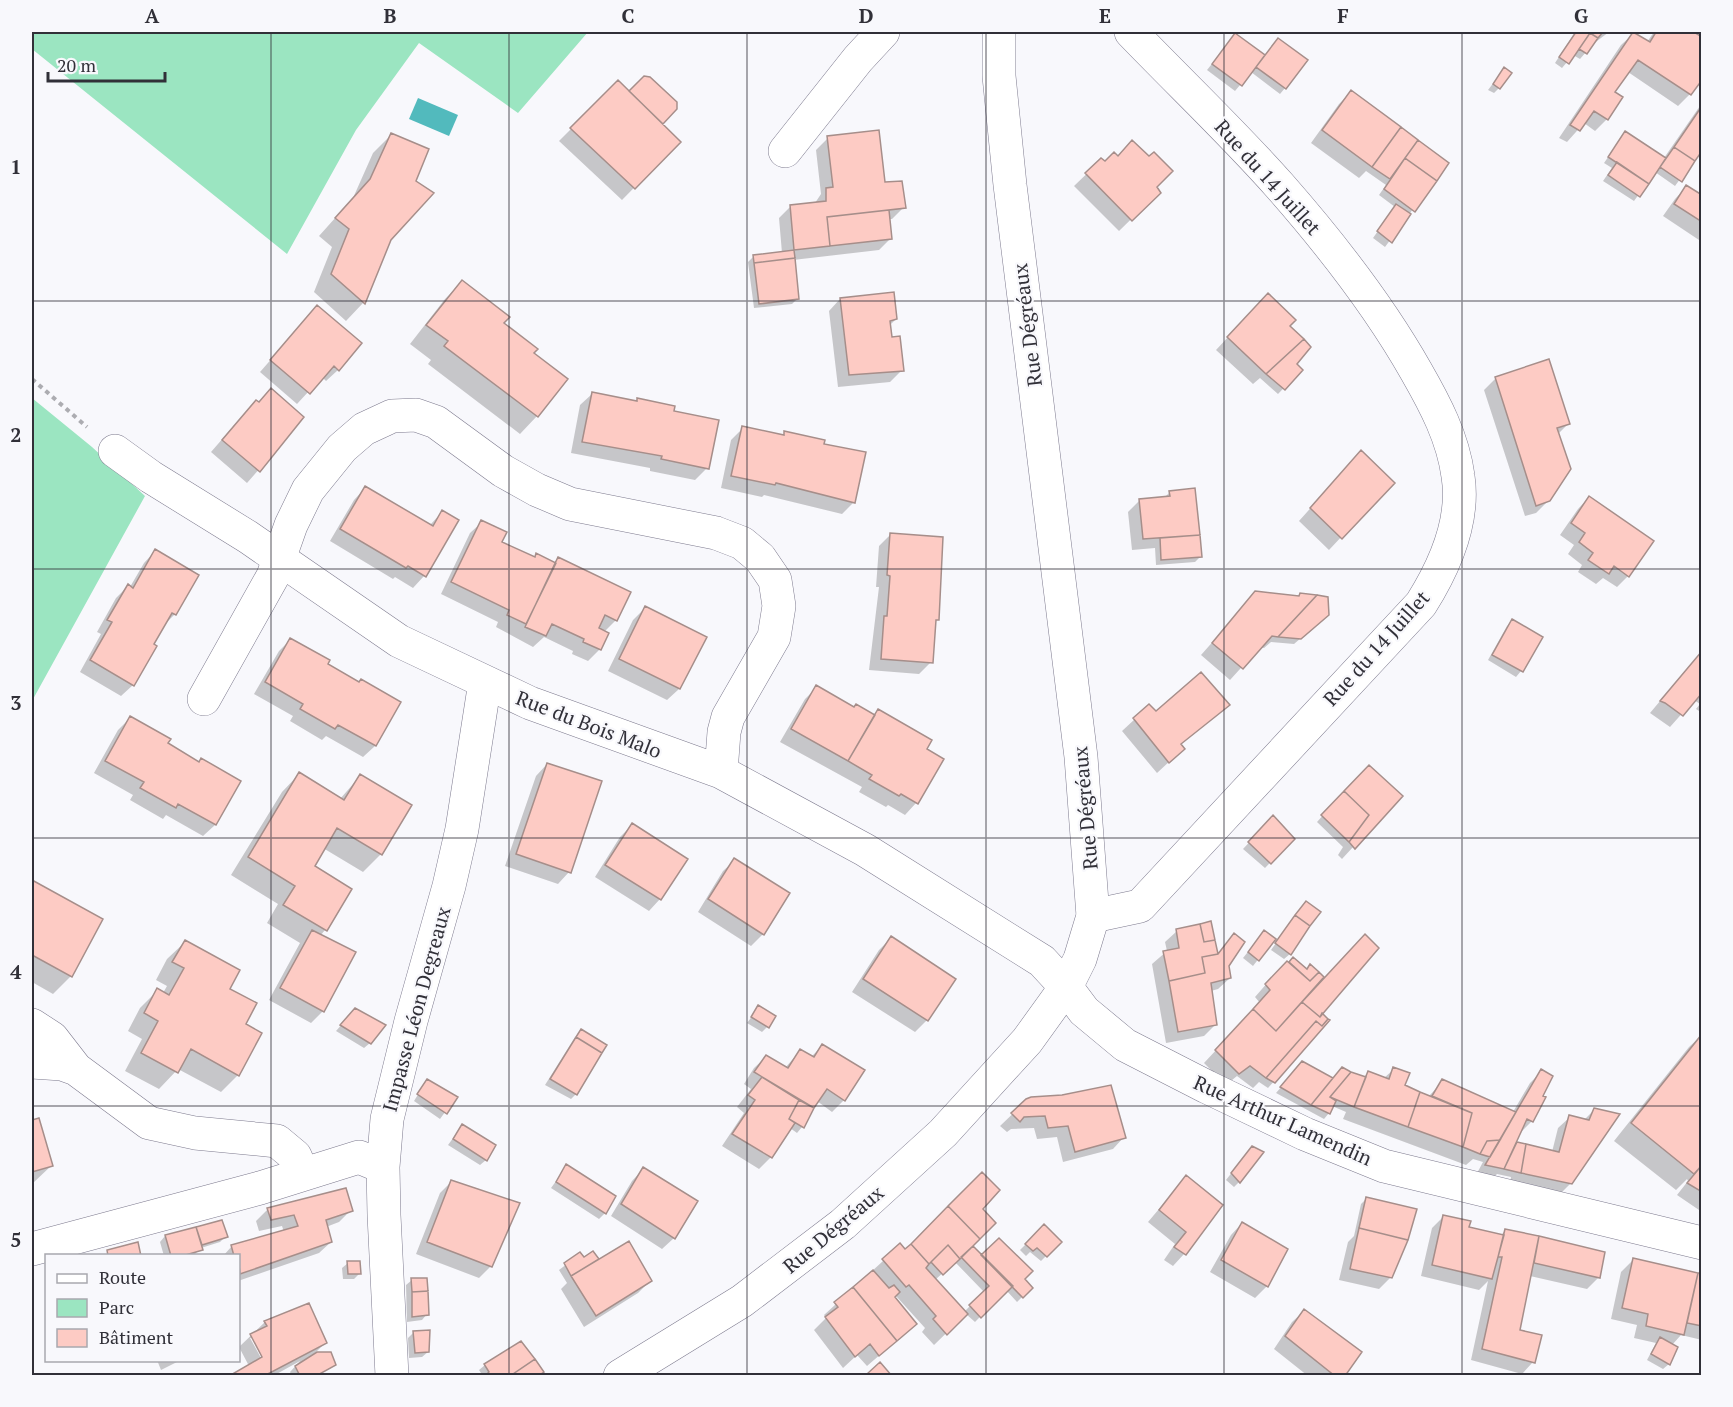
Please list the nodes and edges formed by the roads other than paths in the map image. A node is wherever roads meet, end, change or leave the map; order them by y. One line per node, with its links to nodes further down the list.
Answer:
1 (884, 32): 4 (street)
2 (999, 32): 10 (street, Rue Dégréaux)
3 (1131, 32): 10 (street, Rue du 14 Juillet)
4 (786, 151)
5 (115, 452): 6 (street, Rue du Bois Malo)
6 (279, 560): 7 (street, Rue du Bois Malo); 8 (street); 9 (street)
7 (485, 682): 9 (street, Rue du Bois Malo); 15 (street, Impasse Léon Degreaux)
8 (204, 699)
9 (721, 772): 11 (street, Rue du Bois Malo)
10 (1093, 916): 11 (street, Rue Dégréaux)
11 (1066, 987): 17 (street, Rue Arthur Lamendin); 20 (street, Rue Dégréaux)
12 (32, 1025): 14 (street)
13 (32, 1062): 14 (street)
14 (76, 1070): 16 (street)
15 (383, 1167): 16 (street); 19 (street, Impasse Léon Degreaux)
16 (303, 1174): 18 (street)
17 (1701, 1243)
18 (32, 1249)
19 (392, 1376)
20 (620, 1376)

